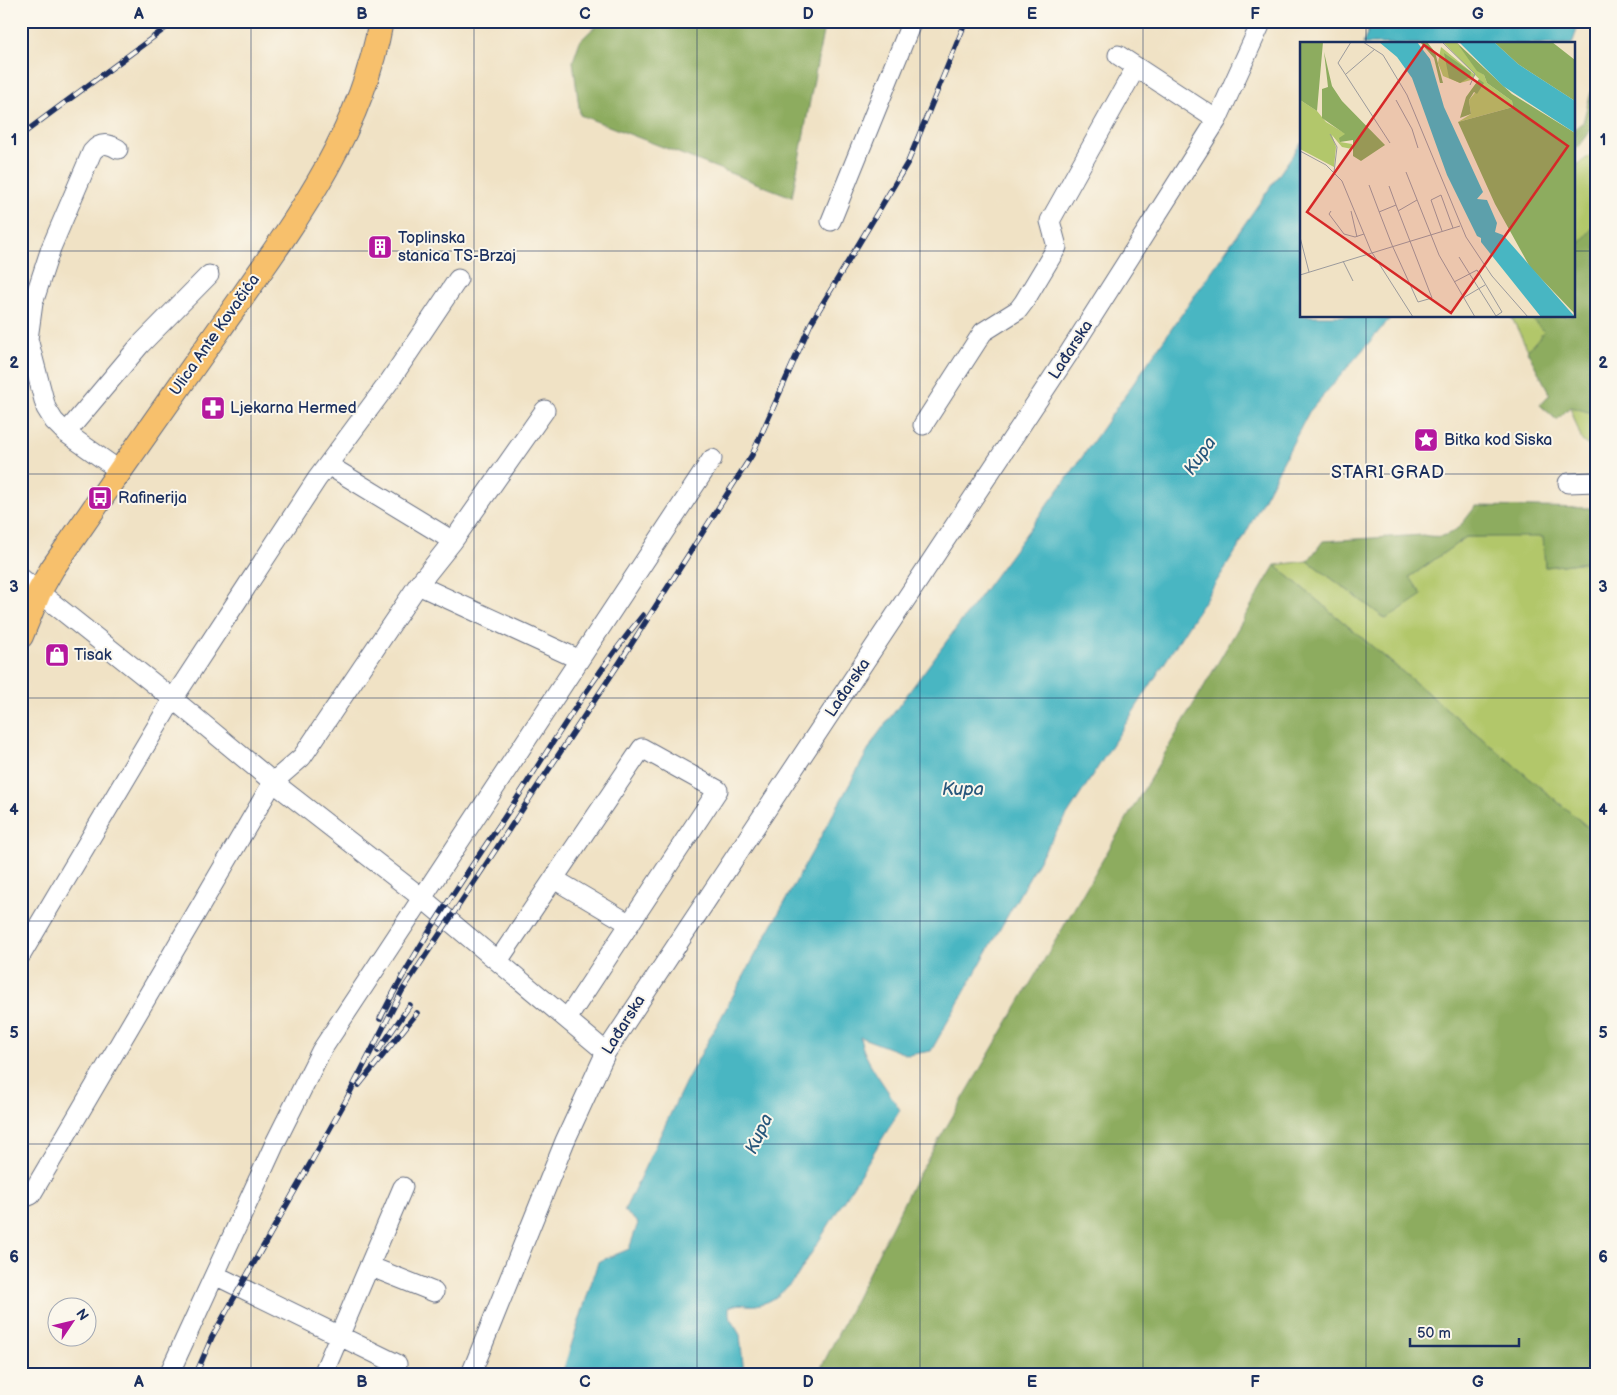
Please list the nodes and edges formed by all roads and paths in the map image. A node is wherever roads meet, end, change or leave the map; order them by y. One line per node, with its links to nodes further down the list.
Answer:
1 (381, 21): 16 (main road, Ulica Ante Kovačića)
2 (912, 21): 8 (street)
3 (1262, 21): 6 (street, Lađarska)
4 (1118, 54): 5 (street)
5 (1136, 67): 6 (street); 12 (street)
6 (1217, 120): 32 (street, Lađarska)
7 (118, 149): 13 (street)
8 (831, 221)
9 (209, 275): 13 (street)
10 (458, 279): 15 (street)
11 (545, 410): 19 (street)
12 (923, 425)
13 (66, 433): 16 (street)
14 (712, 459): 23 (street)
15 (328, 465): 19 (street); 24 (street)
16 (120, 471): 20 (main road, Ulica Ante Kovačića)
17 (1596, 482): 18 (street)
18 (1568, 483)
19 (453, 541): 21 (street)
20 (30, 585): 22 (main road, Ulica Ante Kovačića); 24 (street)
21 (418, 585): 23 (street); 25 (street)
22 (21, 636)
23 (578, 659): 27 (street)
24 (173, 699): 25 (street); 29 (street)
25 (273, 782): 27 (street); 34 (street)
26 (554, 879): 28 (street); 28 (street); 30 (street)
27 (422, 898): 30 (street); 36 (street)
28 (630, 924): 31 (street)
29 (21, 955)
30 (498, 961): 31 (street)
31 (566, 1019): 32 (street)
32 (606, 1052): 42 (street, Lađarska)
33 (403, 1187): 35 (street)
34 (21, 1199)
35 (369, 1266): 37 (street); 38 (street)
36 (215, 1275): 38 (street); 39 (street)
37 (434, 1292)
38 (339, 1336): 40 (street); 41 (street)
39 (170, 1374)
40 (323, 1374)
41 (392, 1374)
42 (471, 1374)

